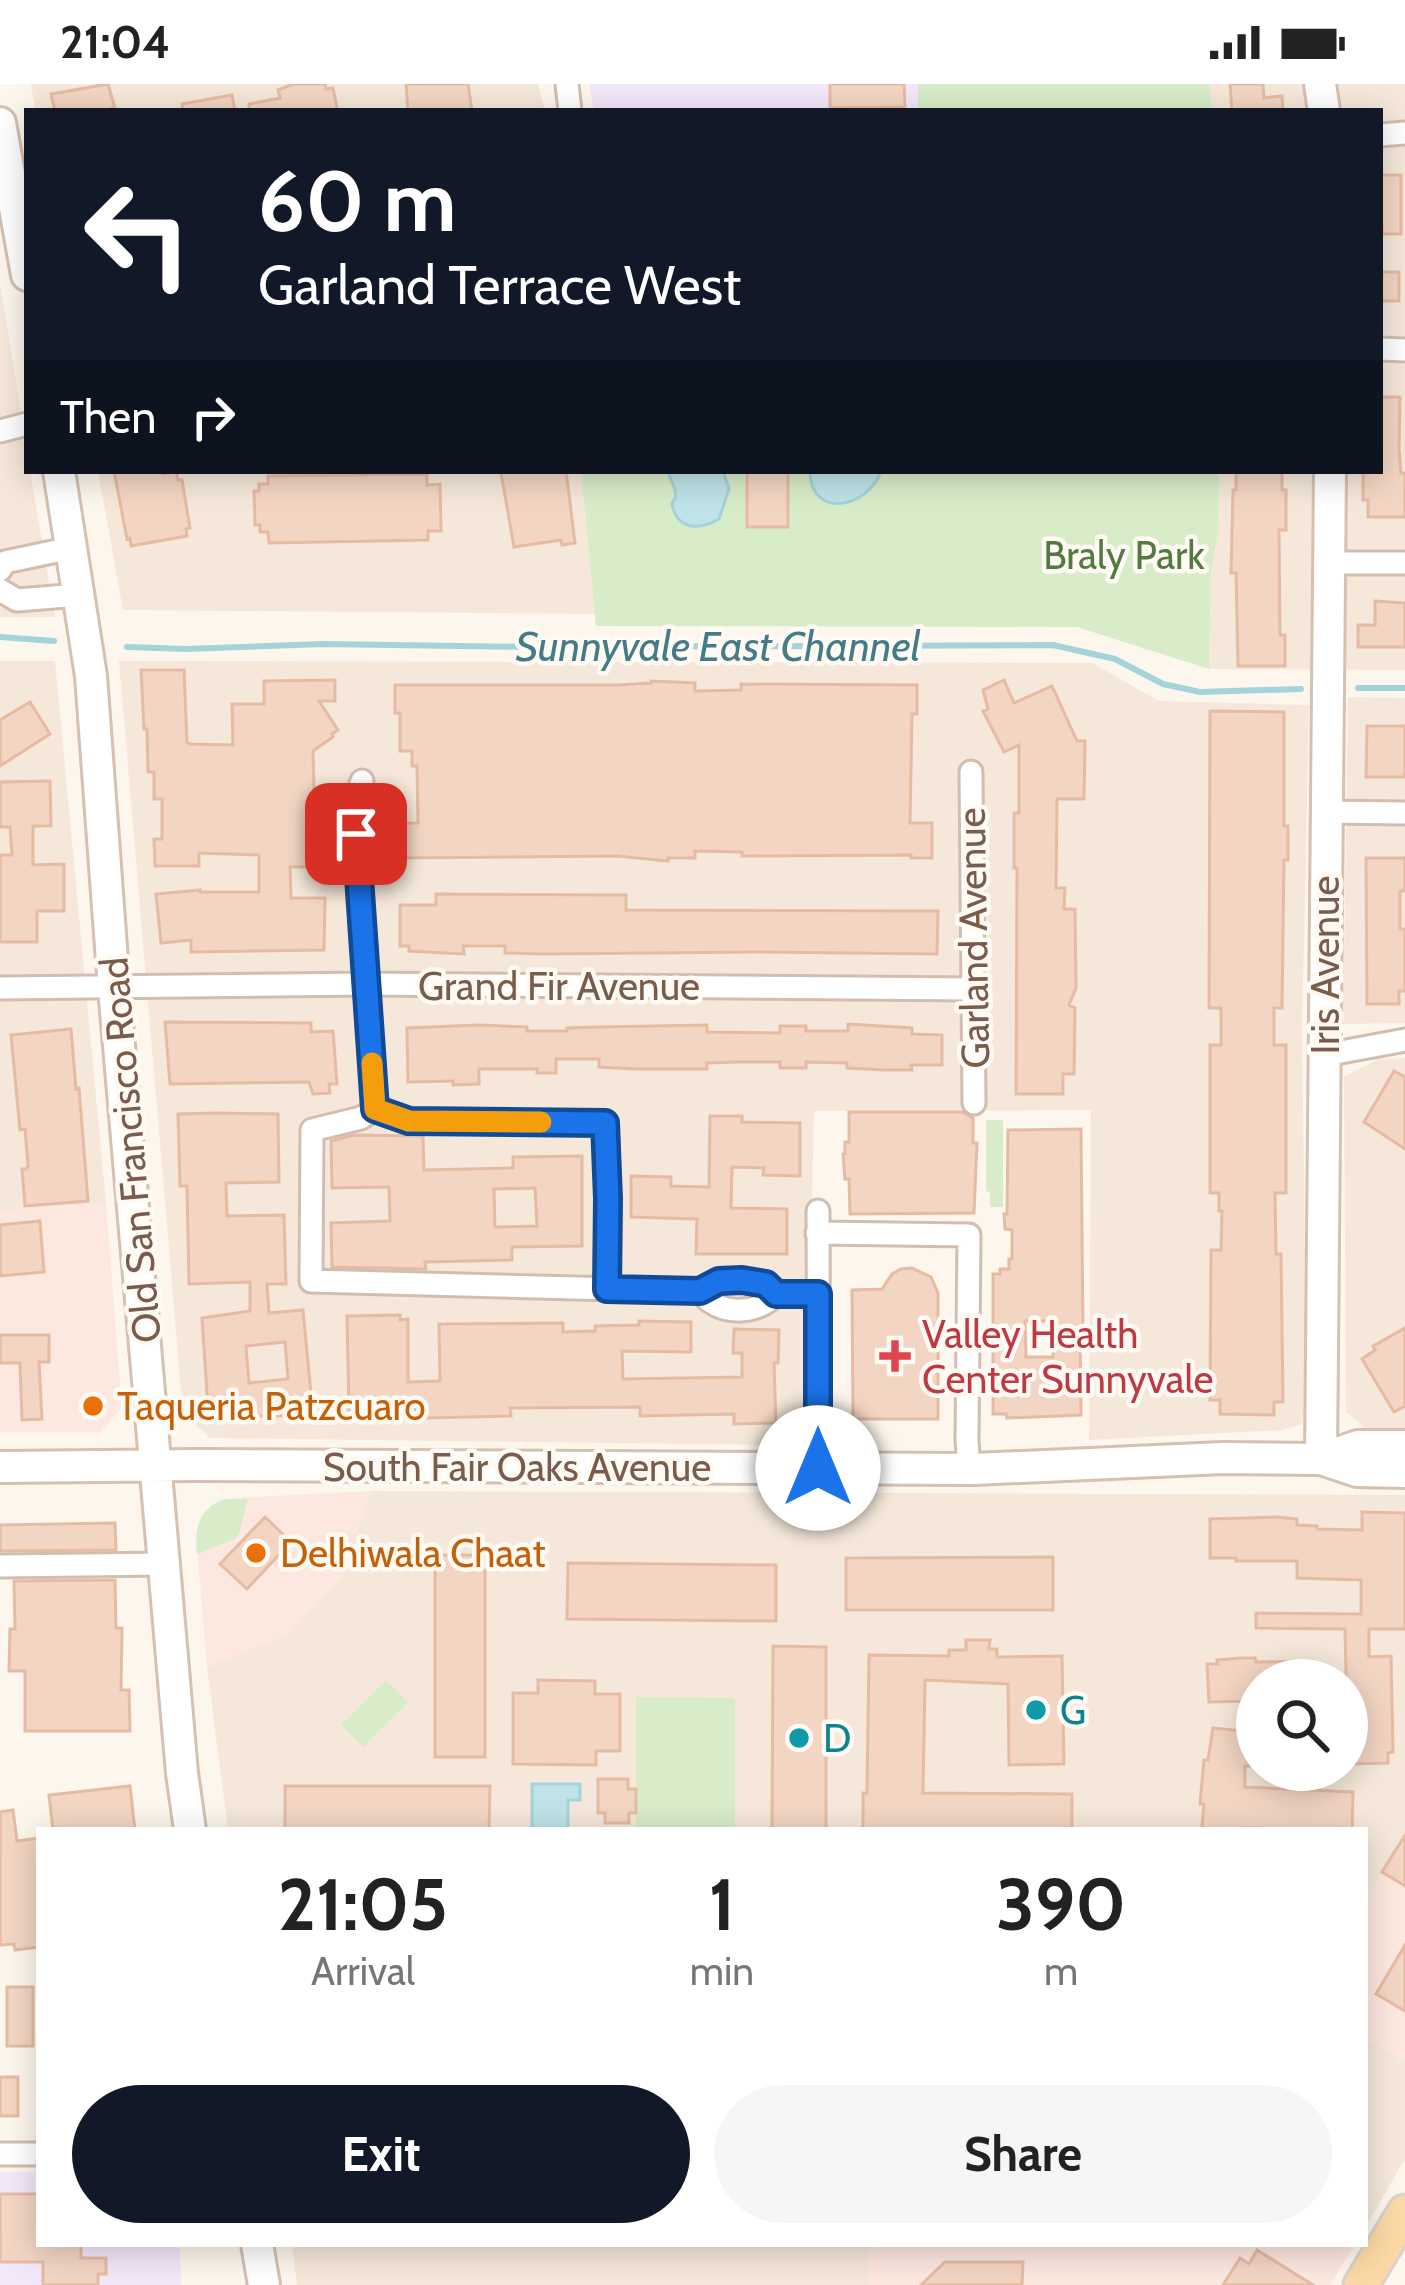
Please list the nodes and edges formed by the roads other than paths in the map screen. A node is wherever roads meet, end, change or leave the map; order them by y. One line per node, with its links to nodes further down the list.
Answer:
1 (0, 122): 2 (main road)
2 (24, 258)
3 (59, 474): 5 (main road, Old San Francisco Road)
4 (1330, 474): 6 (main road, Iris Avenue)
5 (71, 548): 8 (street); 10 (main road, Old San Francisco Road)
6 (1328, 563): 7 (street); 13 (main road, Iris Avenue)
7 (1405, 563)
8 (0, 570)
9 (0, 590): 10 (street)
10 (79, 596): 17 (main road, Old San Francisco Road)
11 (971, 772): 18 (street, Garland Avenue)
12 (362, 781): 15 (street)
13 (1326, 812): 14 (street); 20 (main road, Iris Avenue)
14 (1405, 813)
15 (366, 984): 17 (street, Grand Fir Avenue); 18 (street, Grand Fir Avenue); 22 (street)
16 (0, 988): 17 (street, Grand Fir Avenue)
17 (114, 988): 27 (main road, Old San Francisco Road)
18 (973, 989): 21 (street, Garland Avenue)
19 (1405, 1040): 20 (street)
20 (1325, 1055): 26 (main road, Iris Avenue)
21 (974, 1103)
22 (375, 1109): 23 (street); 23 (street)
23 (607, 1289): 24 (street)
24 (818, 1294): 29 (street); 30 (street)
25 (1405, 1446): 26 (main road, South Fair Oaks Avenue)
26 (1322, 1459): 30 (main road, South Fair Oaks Avenue); 31 (main road, South Fair Oaks Avenue)
27 (158, 1466): 28 (main road, South Fair Oaks Avenue); 29 (main road, South Fair Oaks Avenue); 32 (main road, Old San Francisco Road)
28 (0, 1467)
29 (818, 1468): 30 (main road, South Fair Oaks Avenue)
30 (970, 1469)
31 (1405, 1472)
32 (165, 1564): 33 (street); 34 (main road, Old San Francisco Road)
33 (0, 1566)
34 (190, 1827)
35 (0, 2154): 36 (street)
36 (36, 2154)
37 (1405, 2212): 40 (main road)
38 (258, 2247): 39 (main road)
39 (264, 2285)
40 (1361, 2285)

